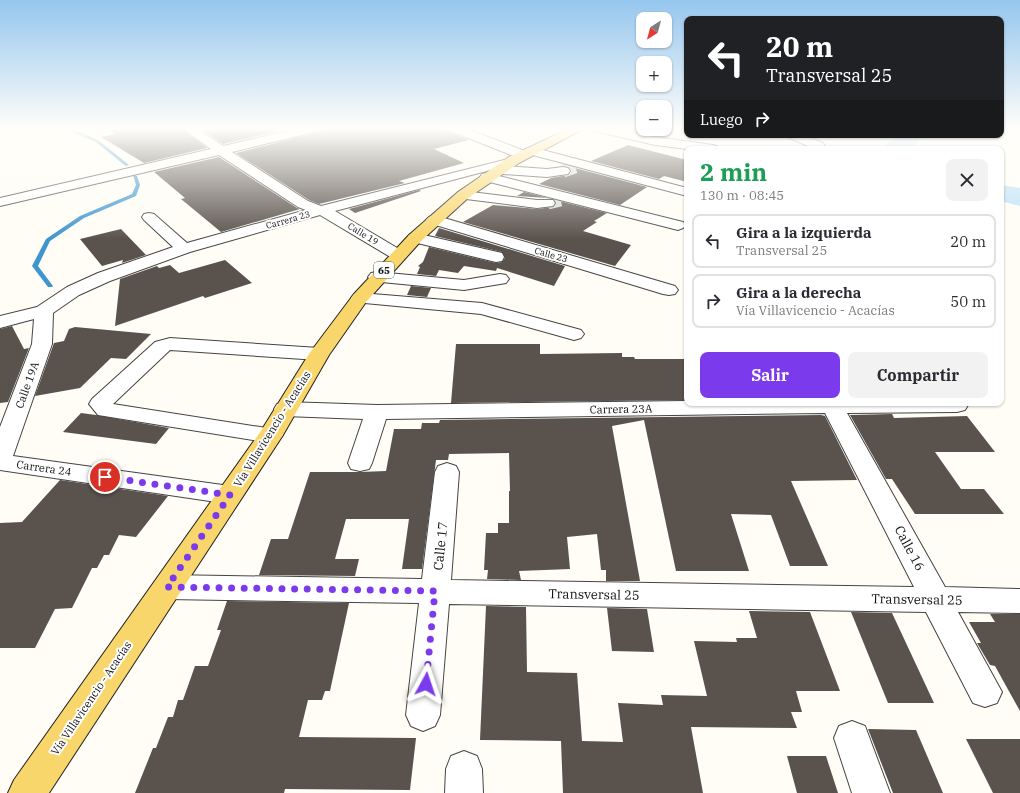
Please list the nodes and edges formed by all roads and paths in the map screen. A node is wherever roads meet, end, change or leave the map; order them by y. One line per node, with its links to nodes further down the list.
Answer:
1 (160, 165): 12 (street)
2 (243, 165): 15 (street, Calle 19)
3 (261, 165): 15 (street, Calle 19)
4 (487, 165): 15 (street, Carrera 23)
5 (506, 165): 8 (main road, Vía Villavicencio - Acacías / 65)
6 (581, 165): 9 (street)
7 (563, 171): 8 (street)
8 (493, 173): 10 (main road, Vía Villavicencio - Acacías / 65); 13 (street)
9 (684, 191)
10 (463, 195): 13 (street); 17 (main road, Vía Villavicencio - Acacías / 65)
11 (684, 199): 14 (street)
12 (0, 202)
13 (558, 204): 18 (street)
14 (667, 208)
15 (324, 211): 20 (street, Carrera 23); 21 (street, Calle 19)
16 (149, 217): 20 (street)
17 (434, 220): 19 (main road, Vía Villavicencio - Acacías / 65); 25 (street, Calle 23)
18 (678, 225)
19 (415, 238): 21 (main road, Vía Villavicencio - Acacías / 65); 22 (street)
20 (184, 249): 27 (street, Carrera 23)
21 (398, 255): 23 (main road, Vía Villavicencio - Acacías / 65)
22 (496, 257)
23 (377, 277): 24 (street); 26 (main road, Vía Villavicencio - Acacías / 65)
24 (500, 279)
25 (669, 290)
26 (360, 298): 29 (street); 30 (main road, Vía Villavicencio - Acacías / 65)
27 (44, 311): 28 (street, Carrera 23); 35 (street, Calle 19A)
28 (0, 322)
29 (574, 334)
30 (319, 354): 32 (main road, Vía Villavicencio - Acacías / 65); 34 (street)
31 (832, 406): 33 (street, Carrera 23A); 42 (street, Calle 16)
32 (286, 409): 33 (street, Carrera 23A); 34 (main road, Vía Villavicencio - Acacías / 65)
33 (377, 412): 37 (street)
34 (271, 435): 39 (main road, Vía Villavicencio - Acacías / 65)
35 (0, 458)
36 (0, 462): 39 (street, Carrera 24)
37 (360, 463)
38 (447, 472): 41 (street, Calle 17)
39 (230, 495): 40 (main road, Vía Villavicencio - Acacías / 65)
40 (167, 587): 41 (street, Transversal 25); 47 (main road, Vía Villavicencio - Acacías / 65)
41 (435, 591): 42 (street, Transversal 25); 45 (street, Calle 17)
42 (937, 600): 43 (street, Transversal 25); 44 (street, Calle 16)
43 (1020, 601)
44 (985, 692)
45 (424, 715)
46 (852, 738): 48 (street)
47 (27, 793)
48 (872, 793)

